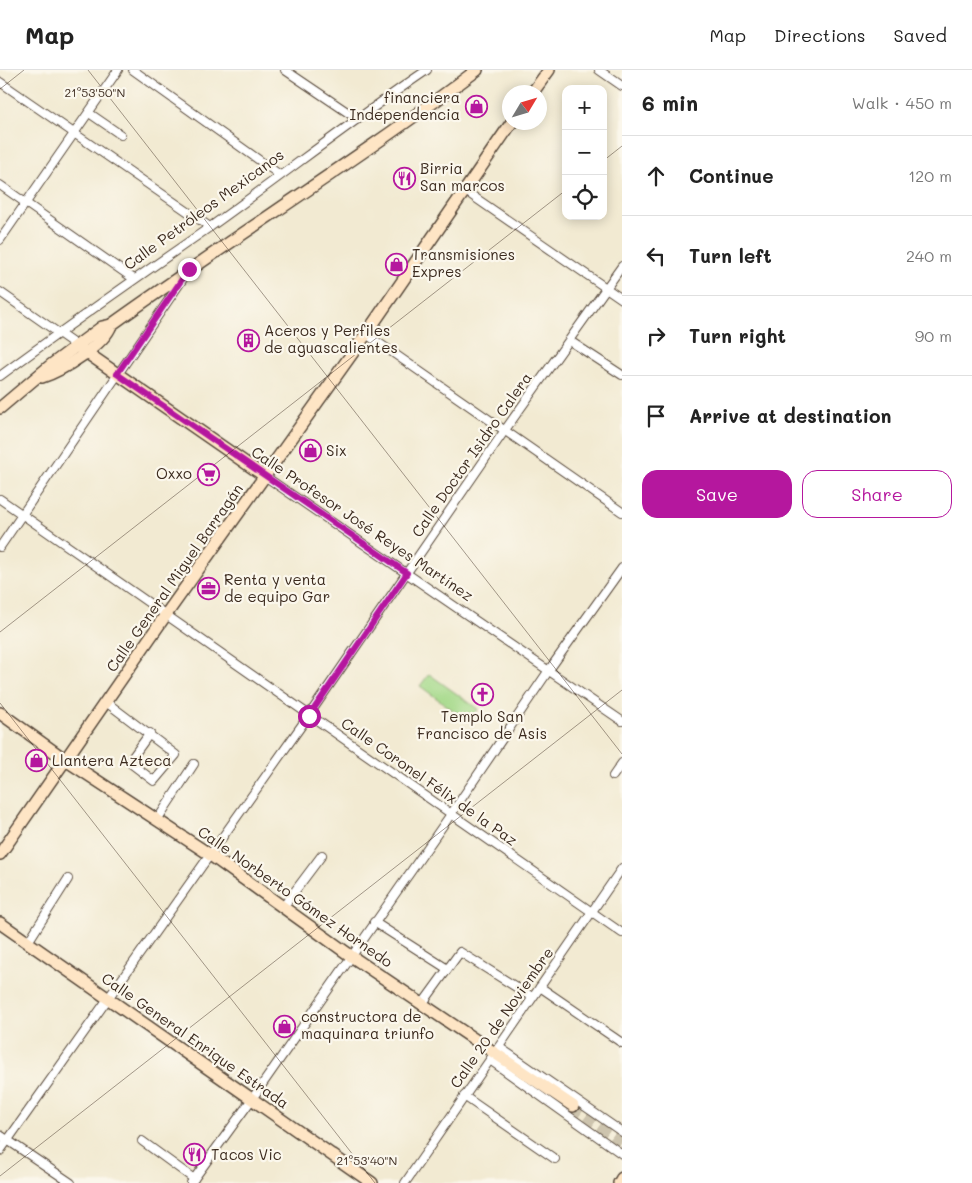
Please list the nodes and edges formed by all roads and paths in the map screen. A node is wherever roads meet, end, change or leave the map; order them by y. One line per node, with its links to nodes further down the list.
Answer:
1 (118, 70): 11 (street)
2 (133, 70): 16 (street)
3 (285, 70): 12 (street)
4 (427, 70): 12 (street, Calle Petróleos Mexicanos)
5 (477, 70): 23 (main road)
6 (549, 70): 9 (main road)
7 (599, 70): 10 (street)
8 (0, 82): 14 (street)
9 (538, 85)
10 (622, 86)
11 (89, 113): 14 (street); 15 (street)
12 (356, 118): 16 (street, Calle Petróleos Mexicanos)
13 (506, 130): 18 (main road, Calle General Miguel Barragán)
14 (74, 133): 19 (street); 20 (street)
15 (121, 135)
16 (280, 175): 20 (street, Calle Petróleos Mexicanos)
17 (0, 185): 19 (street)
18 (464, 190): 25 (street); 29 (main road, Calle General Miguel Barragán)
19 (24, 202): 21 (street); 24 (street)
20 (210, 227): 24 (street, Calle Petróleos Mexicanos)
21 (0, 240)
22 (622, 266): 25 (street, Calle Doctor Isidro Calera)
23 (189, 269): 31 (main road); 32 (street)
24 (134, 279): 28 (street, Calle Petróleos Mexicanos)
25 (606, 288): 27 (street); 30 (street, Calle Doctor Isidro Calera)
26 (0, 292): 28 (street, Calle Profesor José Reyes Martínez)
27 (622, 299)
28 (59, 332): 31 (street, Calle Profesor José Reyes Martínez); 33 (street, Calle Petróleos Mexicanos)
29 (366, 334): 36 (street); 37 (main road, Calle General Miguel Barragán)
30 (570, 341): 34 (street); 36 (street, Calle Doctor Isidro Calera)
31 (81, 349): 32 (main road, Calle Profesor José Reyes Martínez); 35 (main road)
32 (117, 374): 37 (main road, Calle Profesor José Reyes Martínez); 40 (street)
33 (0, 376)
34 (622, 376)
35 (0, 408)
36 (505, 430): 39 (street); 43 (street, Calle Doctor Isidro Calera)
37 (266, 477): 43 (street, Calle Profesor José Reyes Martínez); 44 (main road, Calle General Miguel Barragán)
38 (0, 499): 40 (street, Calle Coronel Félix de la Paz)
39 (622, 512)
40 (22, 514): 41 (street); 44 (street, Calle Coronel Félix de la Paz)
41 (0, 547)
42 (622, 568): 45 (street)
43 (407, 573): 45 (street, Calle Profesor José Reyes Martínez); 48 (street, Calle Doctor Isidro Calera)
44 (165, 616): 46 (main road, Calle General Miguel Barragán); 48 (street, Calle Coronel Félix de la Paz)
45 (548, 670): 49 (street, Calle Profesor José Reyes Martínez); 55 (street)
46 (106, 702): 50 (street); 51 (main road, Calle General Miguel Barragán)
47 (0, 713): 51 (main road, Calle Norberto Gómez Hornedo)
48 (309, 716): 55 (street, Calle Coronel Félix de la Paz); 58 (street, Calle Doctor Isidro Calera)
49 (622, 721)
50 (150, 733): 50 (street)
51 (66, 760): 56 (main road, Calle Norberto Gómez Hornedo); 57 (main road, Calle General Miguel Barragán)
52 (622, 763): 54 (street)
53 (194, 764): 56 (street)
54 (613, 776)
55 (451, 814): 63 (street, Calle Coronel Félix de la Paz); 64 (street)
56 (157, 820): 58 (main road, Calle Norberto Gómez Hornedo)
57 (0, 854)
58 (209, 854): 62 (main road, Calle Norberto Gómez Hornedo); 72 (street, Calle Doctor Isidro Calera)
59 (322, 855): 62 (street)
60 (622, 868): 63 (street, Calle 20 de Noviembre)
61 (68, 879): 67 (street)
62 (283, 907): 68 (main road, Calle Norberto Gómez Hornedo)
63 (592, 912): 66 (street, Calle Coronel Félix de la Paz); 70 (street, Calle 20 de Noviembre)
64 (374, 922): 68 (street); 69 (street)
65 (0, 923): 67 (main road, Calle General Enrique Estrada)
66 (622, 933)
67 (28, 942): 72 (main road, Calle General Enrique Estrada)
68 (351, 956): 73 (main road, Calle Norberto Gómez Hornedo); 77 (street)
69 (446, 968): 71 (street); 73 (street)
70 (540, 987): 71 (street, Calle 20 de Noviembre); 74 (street)
71 (532, 997): 75 (street, Calle 20 de Noviembre)
72 (109, 999): 77 (main road, Calle General Enrique Estrada); 81 (street, Calle Doctor Isidro Calera)
73 (423, 1003): 75 (main road, Calle Norberto Gómez Hornedo)
74 (622, 1043)
75 (494, 1053): 76 (street, Calle 20 de Noviembre); 78 (main road, Calle Norberto Gómez Hornedo); 79 (street, Calle Norberto Gómez Hornedo); 84 (street, Calle Norberto Gómez Hornedo)
76 (464, 1096): 85 (street); 90 (street, Calle 20 de Noviembre)
77 (252, 1100): 87 (street); 89 (main road, Calle General Enrique Estrada)
78 (573, 1106)
79 (622, 1132)
80 (0, 1135): 81 (street)
81 (8, 1140): 83 (street, Calle Doctor Isidro Calera); 88 (street)
82 (142, 1142): 87 (street)
83 (0, 1151)
84 (622, 1154)
85 (555, 1159)
86 (622, 1178): 91 (main road)
87 (193, 1181)
88 (71, 1183)
89 (372, 1183)
90 (405, 1183)
91 (619, 1183)

